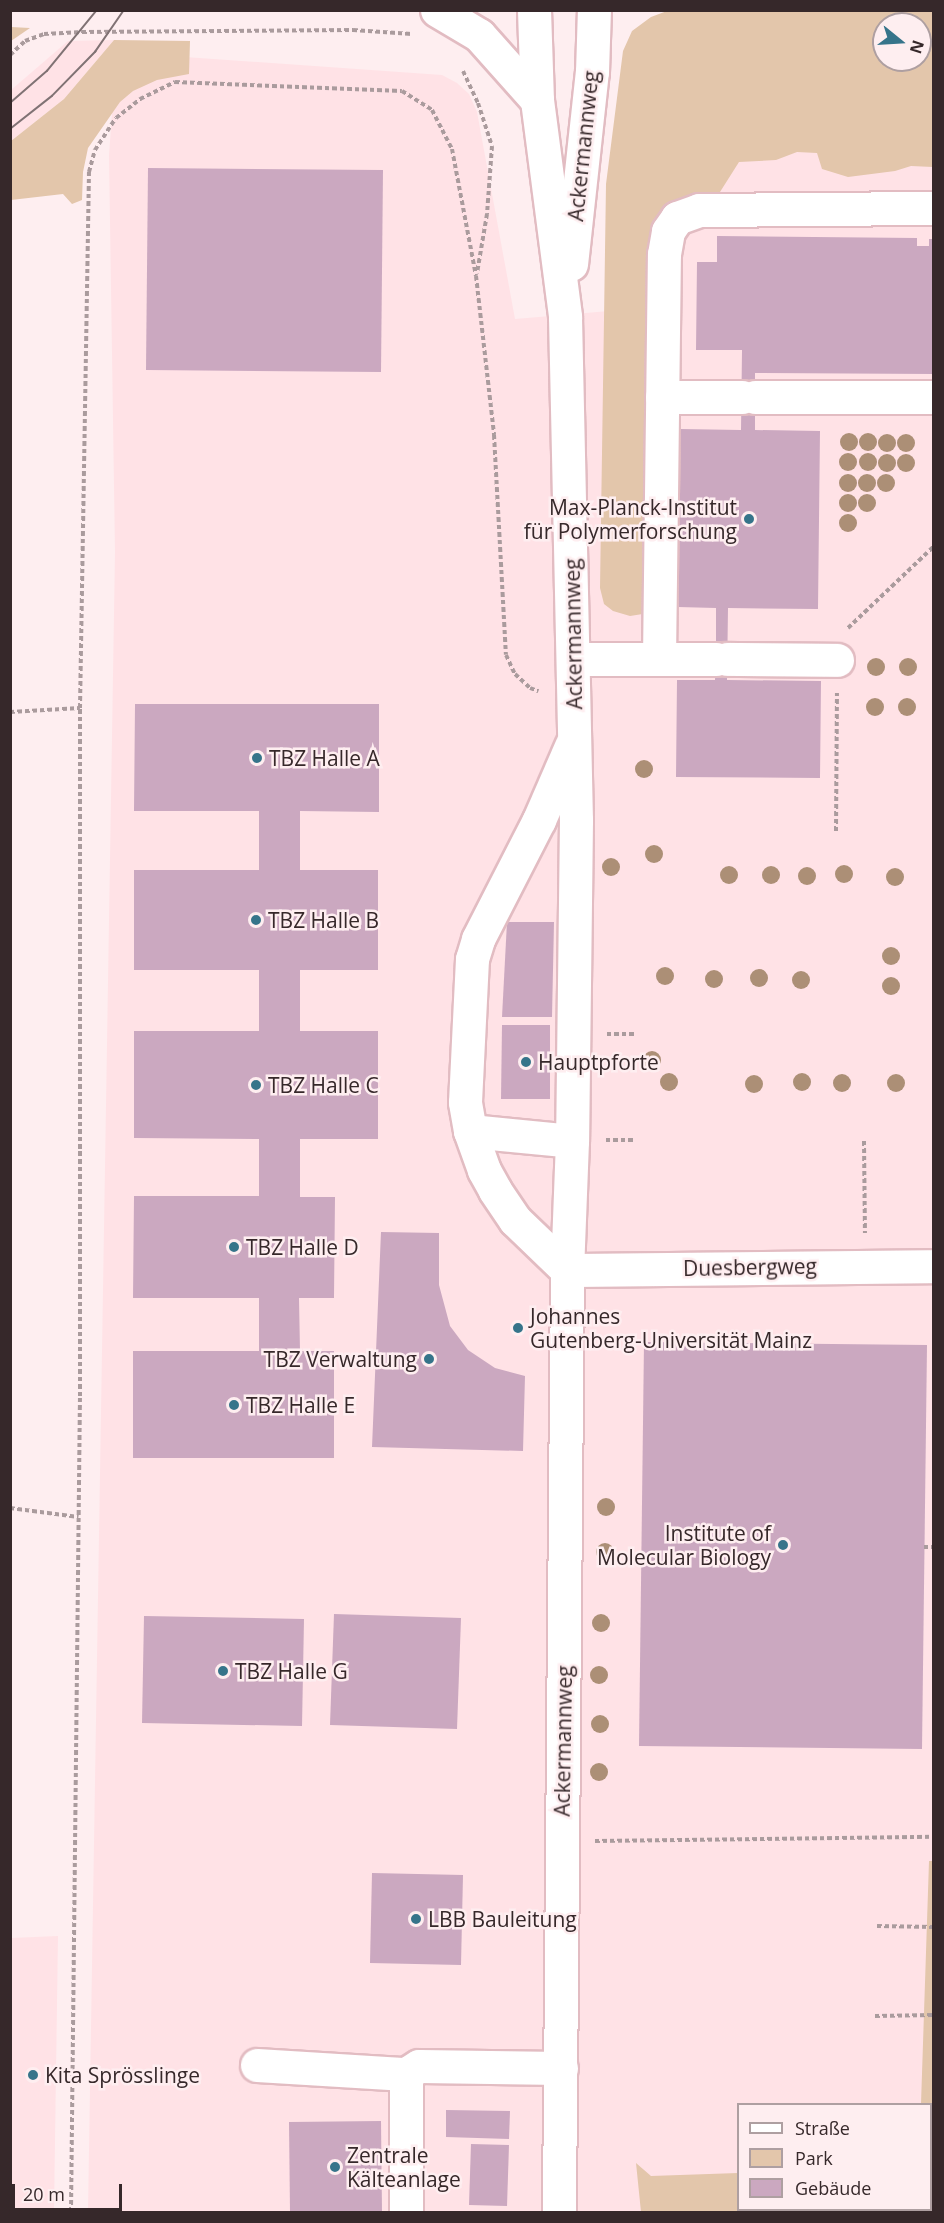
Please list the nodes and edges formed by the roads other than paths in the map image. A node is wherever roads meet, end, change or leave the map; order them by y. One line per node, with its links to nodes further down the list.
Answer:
1 (437, 10): 4 (street)
2 (534, 10): 4 (street, Ackermannweg)
3 (594, 10): 6 (street, Ackermannweg)
4 (537, 100): 6 (street, Ackermannweg)
5 (933, 208): 7 (street)
6 (565, 316): 9 (street, Ackermannweg)
7 (662, 397): 8 (street); 10 (street)
8 (933, 397)
9 (574, 659): 10 (street); 12 (street, Ackermannweg)
10 (659, 659): 11 (street)
11 (837, 660)
12 (575, 736): 13 (street, Ackermannweg); 14 (street, Ackermannweg)
13 (470, 1131): 14 (street); 16 (street, Ackermannweg)
14 (572, 1141): 16 (street, Ackermannweg)
15 (933, 1266): 16 (street, Duesbergweg)
16 (567, 1269): 18 (street, Ackermannweg)
17 (256, 2065): 19 (street)
18 (561, 2068): 19 (street); 21 (street, Ackermannweg)
19 (406, 2074): 20 (street)
20 (406, 2212)
21 (559, 2212)

